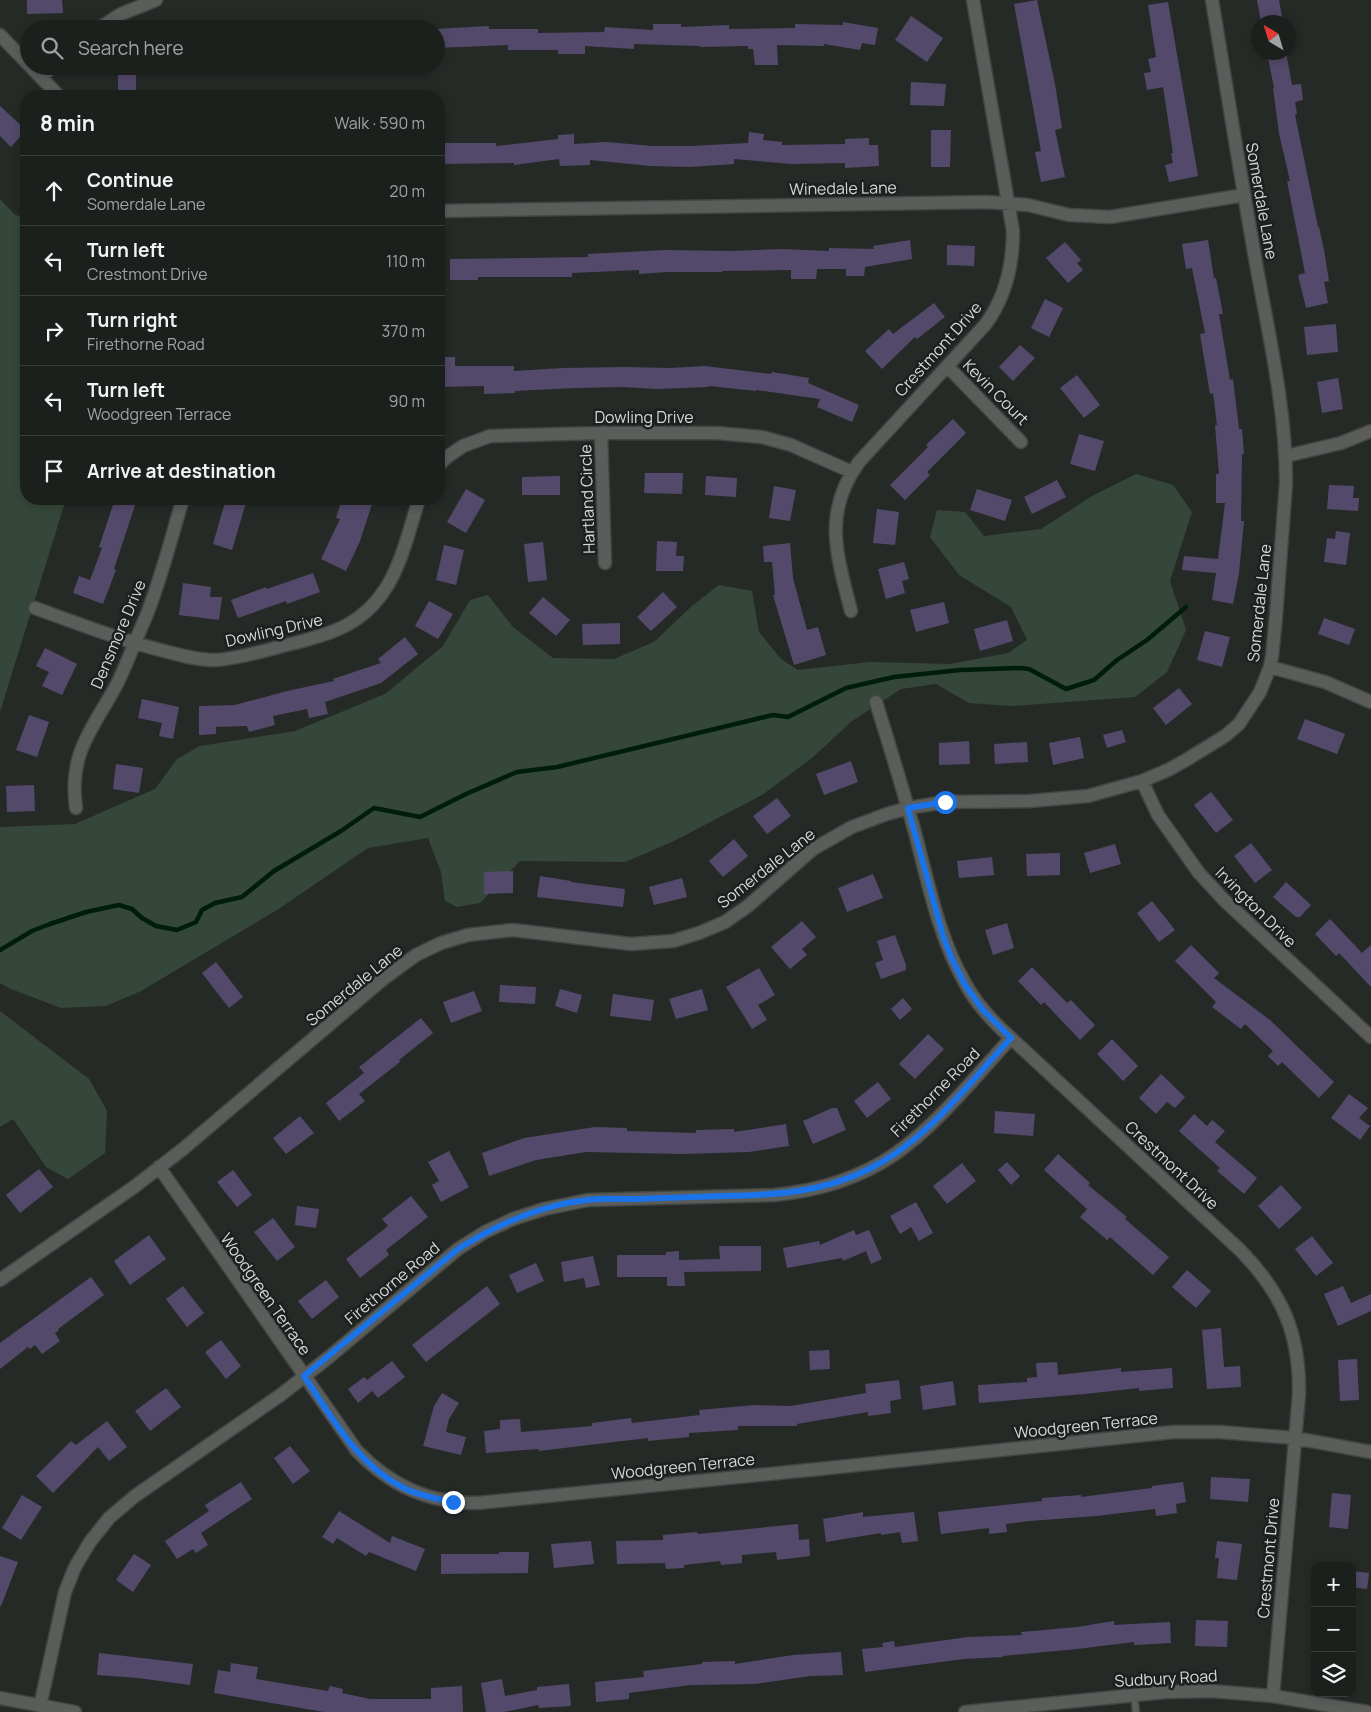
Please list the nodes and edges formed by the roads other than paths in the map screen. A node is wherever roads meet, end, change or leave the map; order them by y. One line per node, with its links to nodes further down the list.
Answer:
1 (156, 0): 4 (street)
2 (973, 0): 10 (street, Crestmont Drive)
3 (1212, 0): 9 (street, Somerdale Lane)
4 (112, 20)
5 (0, 35): 6 (street)
6 (20, 56)
7 (41, 77): 8 (street)
8 (53, 90)
9 (1244, 195): 10 (street, Winedale Lane); 16 (street, Somerdale Lane)
10 (1008, 203): 11 (street, Winedale Lane); 12 (street, Crestmont Drive)
11 (445, 210)
12 (947, 366): 15 (street, Kevin Court); 18 (street, Crestmont Drive)
13 (1371, 431): 16 (street)
14 (602, 433): 17 (street, Dowling Drive); 18 (street, Dowling Drive); 21 (street, Hartland Circle)
15 (1022, 442)
16 (1286, 456): 25 (street, Somerdale Lane)
17 (445, 458)
18 (852, 472): 23 (street, Crestmont Drive)
19 (181, 505): 24 (street, Densmore Drive)
20 (418, 505): 24 (street, Dowling Drive)
21 (605, 564)
22 (35, 608): 24 (street, Dowling Drive)
23 (851, 611)
24 (134, 644): 29 (street, Densmore Drive)
25 (1270, 667): 27 (street); 28 (street, Somerdale Lane)
26 (876, 702): 30 (street, Crestmont Drive)
27 (1371, 702)
28 (1142, 781): 30 (street, Somerdale Lane); 31 (street, Irvington Drive)
29 (76, 808)
30 (908, 808): 32 (street, Crestmont Drive); 33 (street, Somerdale Lane)
31 (1371, 1037)
32 (1011, 1038): 35 (street, Firethorne Road); 36 (street, Crestmont Drive)
33 (160, 1167): 34 (street, Somerdale Lane); 35 (street, Woodgreen Terrace)
34 (0, 1280)
35 (304, 1376): 36 (street, Woodgreen Terrace); 41 (street, Firethorne Road)
36 (1295, 1438): 37 (street, Woodgreen Terrace); 39 (street, Crestmont Drive)
37 (1371, 1452)
38 (1134, 1695): 39 (street, Sudbury Road); 43 (street, Sudbury Road); 44 (lane)
39 (1273, 1696): 45 (street, Sudbury Road)
40 (0, 1698): 41 (street)
41 (40, 1706): 42 (street)
42 (75, 1712)
43 (965, 1712)
44 (1136, 1712)
45 (1367, 1712)

